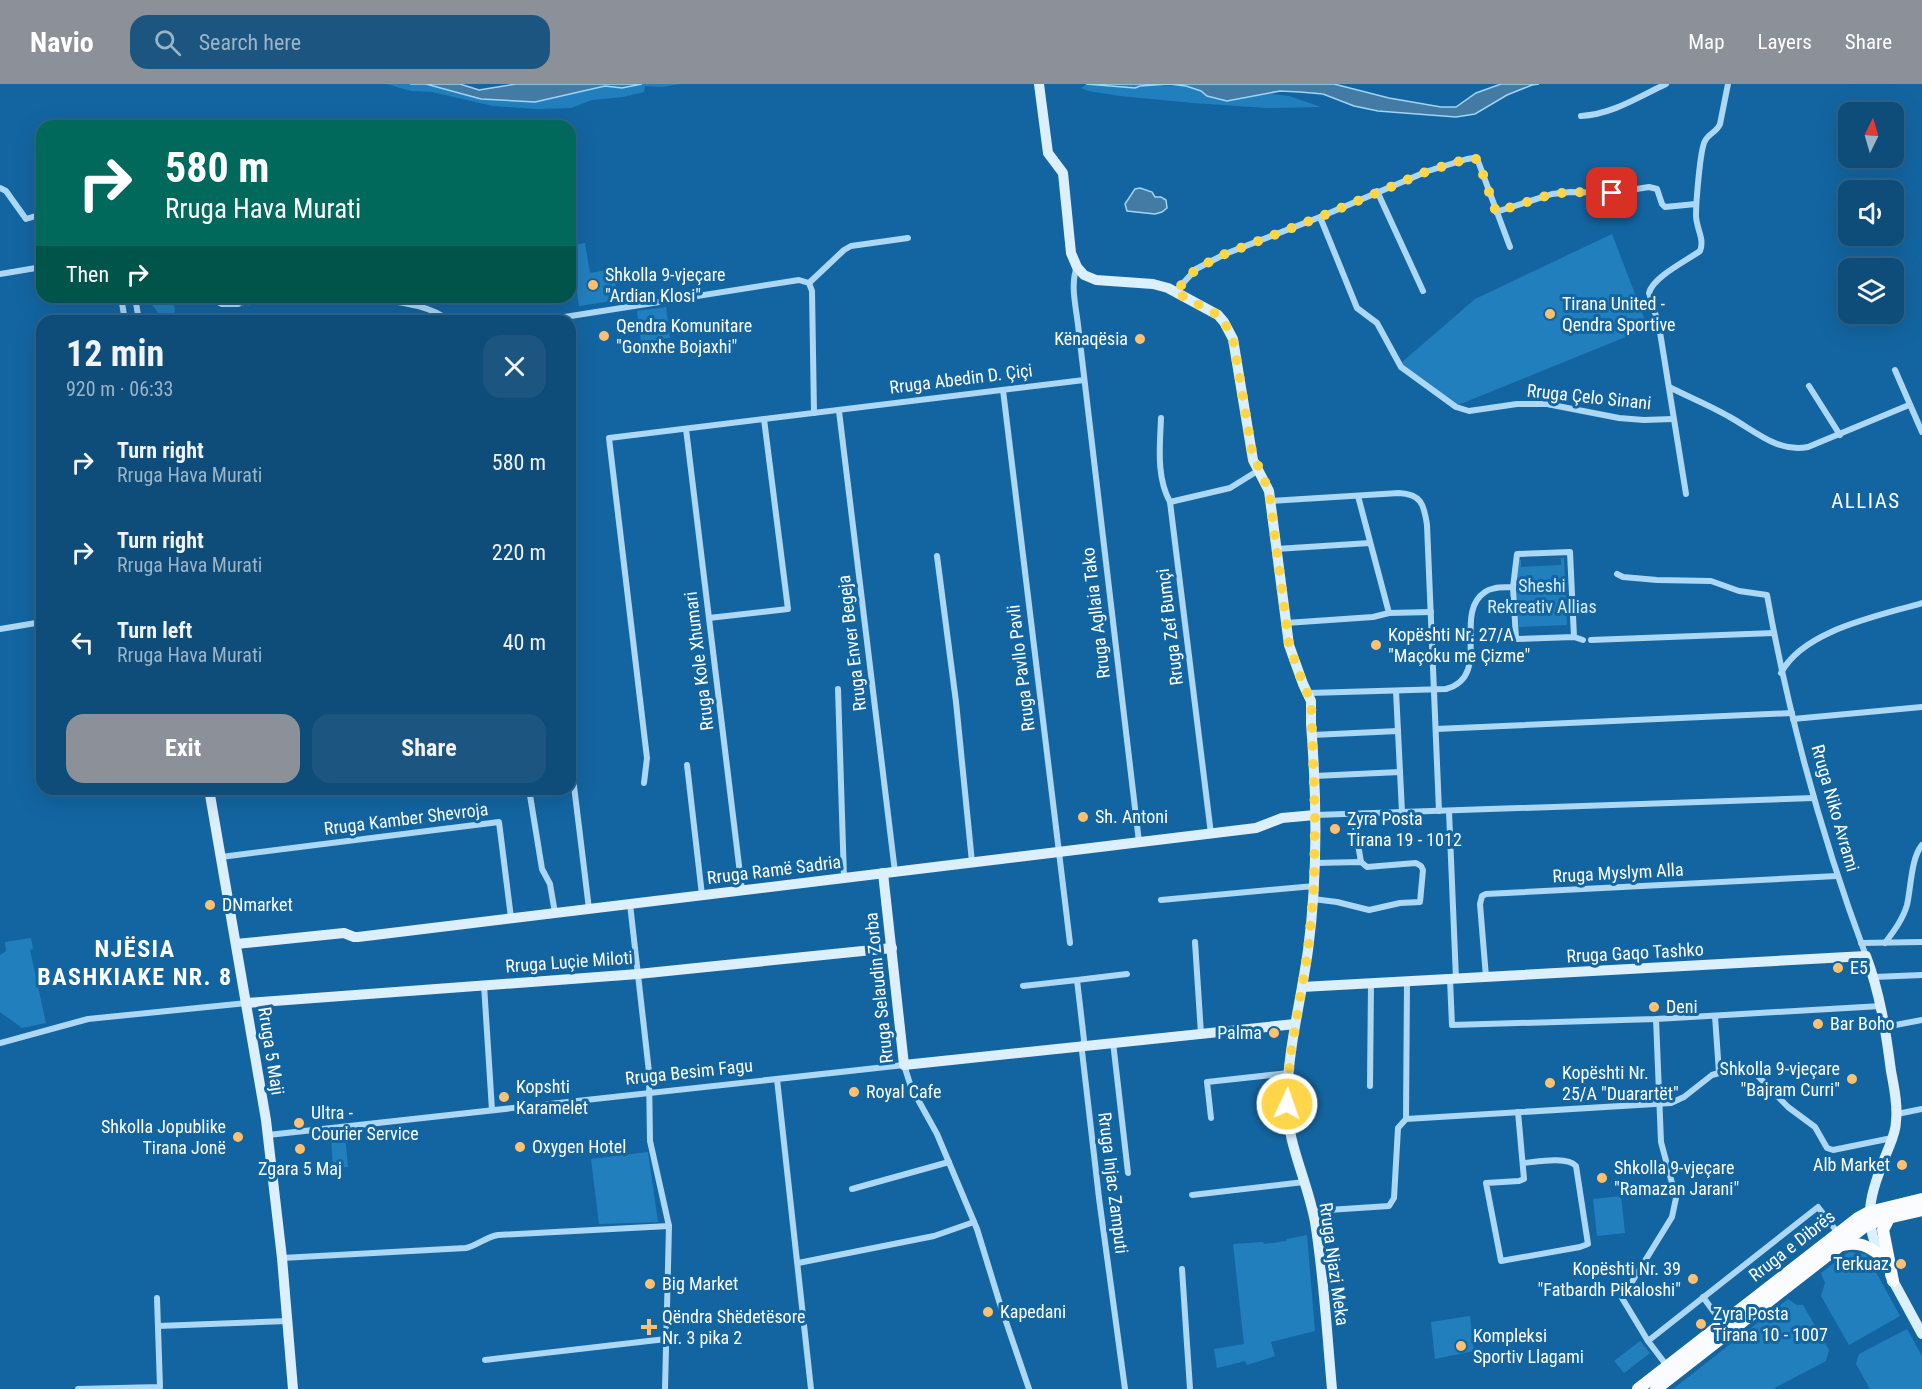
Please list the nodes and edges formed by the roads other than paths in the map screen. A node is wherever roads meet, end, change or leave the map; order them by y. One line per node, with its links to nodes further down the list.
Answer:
1 (1039, 84): 13 (street)
2 (1666, 84): 4 (street)
3 (1728, 84): 7 (street)
4 (1581, 116)
5 (0, 188): 9 (street)
6 (1377, 191): 8 (street); 10 (street); 17 (street)
7 (1696, 204): 8 (street); 29 (street)
8 (1496, 212): 12 (street)
9 (36, 216)
10 (1320, 217): 18 (street); 36 (street, Rruga Çelo Sinani)
11 (908, 237): 16 (street)
12 (1510, 247)
13 (1077, 267): 18 (street, Rruga Njazi Meka); 27 (street)
14 (36, 268): 15 (street)
15 (0, 274)
16 (809, 283): 25 (street); 33 (street)
17 (1423, 291)
18 (1175, 292): 40 (street, Rruga Njazi Meka)
19 (220, 303): 21 (street)
20 (399, 303): 22 (street)
21 (238, 304)
22 (438, 312): 23 (street); 24 (street)
23 (438, 315)
24 (442, 315)
25 (576, 315)
26 (1894, 370): 31 (street)
27 (1084, 380): 30 (street, Rruga Abedin D. Çiçi); 85 (street, Rruga Agllaia Tako)
28 (1809, 386): 39 (street)
29 (1669, 387): 36 (street); 39 (street)
30 (1003, 390): 32 (street, Rruga Abedin D. Çiçi); 87 (street, Rruga Pavllo Pavli)
31 (1909, 405): 38 (street); 39 (street)
32 (839, 411): 33 (street, Rruga Abedin D. Çiçi); 92 (street, Rruga Enver Begeja)
33 (814, 414): 35 (street, Rruga Abedin D. Çiçi)
34 (1161, 418): 44 (street, Rruga Zef Bumçi)
35 (764, 419): 37 (street, Rruga Abedin D. Çiçi); 53 (street)
36 (1673, 419): 41 (street)
37 (686, 429): 53 (street, Rruga Kole Xhumari); 74 (street, Rruga Abedin D. Çiçi)
38 (1922, 432)
39 (1840, 435)
40 (1259, 470): 43 (street, Rruga Njazi Meka); 44 (street)
41 (1686, 494)
42 (1358, 495): 43 (street); 45 (street); 51 (street)
43 (1270, 501): 46 (street, Rruga Njazi Meka)
44 (1170, 502): 84 (street, Rruga Zef Bumçi)
45 (1370, 543): 46 (street); 52 (street)
46 (1275, 549): 54 (street, Rruga Njazi Meka)
47 (937, 556): 89 (street)
48 (1617, 574): 57 (street, Rruga Niko Avrami)
49 (1513, 587): 58 (street); 58 (street); 63 (street)
50 (1922, 603): 61 (street)
51 (1431, 612): 52 (street); 63 (street)
52 (1389, 613): 54 (street)
53 (709, 618): 97 (street, Rruga Kole Xhumari)
54 (1285, 622): 65 (street, Rruga Njazi Meka)
55 (36, 623): 56 (street)
56 (0, 629)
57 (1774, 633): 60 (street); 61 (street, Rruga Niko Avrami)
58 (1574, 637): 59 (street)
59 (1583, 640)
60 (1591, 640)
61 (1781, 673): 67 (street, Rruga Niko Avrami)
62 (838, 689): 95 (street)
63 (1435, 689): 64 (street); 68 (street)
64 (1396, 691): 65 (street); 69 (street)
65 (1309, 693): 70 (street, Rruga Njazi Meka)
66 (1922, 707): 67 (street)
67 (1792, 716): 68 (street); 78 (street, Rruga Niko Avrami)
68 (1436, 729): 79 (street)
69 (1398, 731): 70 (street); 72 (street)
70 (1312, 735): 73 (street, Rruga Njazi Meka)
71 (687, 765): 98 (street)
72 (1400, 772): 73 (street); 81 (street)
73 (1314, 776): 83 (street, Rruga Njazi Meka)
74 (644, 783)
75 (210, 795): 88 (street, Rruga 5 Maji)
76 (530, 795): 103 (street)
77 (575, 795): 102 (street)
78 (1814, 798): 80 (street); 94 (street, Rruga Niko Avrami)
79 (1439, 811): 80 (street); 81 (street)
80 (1449, 811): 118 (street)
81 (1402, 812): 82 (street)
82 (1353, 814): 83 (street); 90 (street)
83 (1315, 815): 84 (street, Rruga Ramë Sadria); 91 (street, Rruga Njazi Meka)
84 (1211, 834): 85 (street, Rruga Ramë Sadria)
85 (1139, 842): 87 (street, Rruga Ramë Sadria)
86 (1922, 845): 108 (street)
87 (1058, 852): 89 (street, Rruga Ramë Sadria); 107 (street, Rruga Pavllo Pavli)
88 (221, 857): 104 (street, Rruga Kamber Shevroja); 109 (street, Rruga 5 Maji)
89 (972, 862): 92 (street, Rruga Ramë Sadria)
90 (1361, 862): 91 (street); 99 (street)
91 (1315, 863): 96 (street, Rruga Njazi Meka)
92 (895, 872): 93 (street, Rruga Ramë Sadria)
93 (883, 873): 95 (street, Rruga Ramë Sadria); 111 (street, Rruga Selaudin Zorba)
94 (1837, 876): 110 (street, Rruga Niko Avrami); 116 (street, Rruga Myslym Alla)
95 (844, 878): 97 (street, Rruga Ramë Sadria)
96 (1314, 886): 99 (street, Rruga Njazi Meka); 100 (street)
97 (742, 890): 98 (street, Rruga Ramë Sadria)
98 (702, 895): 101 (street, Rruga Ramë Sadria)
99 (1313, 899): 124 (street, Rruga Njazi Meka)
100 (1161, 900)
101 (630, 904): 102 (street, Rruga Ramë Sadria); 113 (street)
102 (588, 909): 103 (street, Rruga Ramë Sadria)
103 (555, 913): 104 (street, Rruga Ramë Sadria)
104 (511, 918): 109 (street, Rruga Ramë Sadria)
105 (1194, 942): 132 (street)
106 (1922, 942): 108 (street)
107 (1071, 943)
108 (1886, 943): 110 (street)
109 (236, 944): 125 (street, Rruga 5 Maji)
110 (1861, 944): 112 (street, Rruga Niko Avrami)
111 (892, 948): 113 (street, Rruga Luçie Miloti); 136 (street, Rruga Selaudin Zorba)
112 (1866, 956): 116 (street, Rruga Gaqo Tashko); 117 (street, Rruga Niko Avrami)
113 (638, 974): 121 (street, Rruga Luçie Miloti); 141 (street)
114 (1127, 974): 119 (street)
115 (1922, 975): 117 (street)
116 (1486, 977): 118 (street, Rruga Gaqo Tashko)
117 (1874, 977): 126 (street, Rruga Niko Avrami)
118 (1453, 979): 120 (street, Rruga Gaqo Tashko); 128 (street)
119 (1077, 980): 123 (street); 135 (street, Rruga Injac Zamputi)
120 (1407, 982): 122 (street, Rruga Gaqo Tashko); 148 (street)
121 (484, 984): 125 (street, Rruga Luçie Miloti); 144 (street)
122 (1371, 984): 124 (street, Rruga Gaqo Tashko); 140 (street)
123 (1023, 986)
124 (1302, 987): 130 (street, Rruga Njazi Meka)
125 (247, 1003): 134 (street); 149 (street, Rruga 5 Maji)
126 (1881, 1006): 127 (street); 131 (street, Rruga Niko Avrami)
127 (1715, 1016): 128 (street); 138 (street)
128 (1656, 1019): 142 (street)
129 (1922, 1020): 131 (street)
130 (1295, 1024): 132 (street, Rruga Besim Fagu); 137 (street, Rruga Njazi Meka)
131 (1885, 1027): 146 (street, Rruga Niko Avrami)
132 (1201, 1034): 133 (street, Rruga Besim Fagu)
133 (1113, 1042): 135 (street, Rruga Besim Fagu); 153 (street)
134 (0, 1043)
135 (1083, 1046): 136 (street, Rruga Besim Fagu); 186 (street, Rruga Injac Zamputi)
136 (904, 1065): 139 (street, Rruga Besim Fagu); 151 (street, Rruga Selaudin Zorba)
137 (1289, 1073): 147 (street); 154 (street, Rruga Njazi Meka)
138 (1719, 1073): 142 (street); 150 (street)
139 (777, 1079): 141 (street, Rruga Besim Fagu); 167 (street)
140 (1370, 1086)
141 (649, 1094): 144 (street, Rruga Besim Fagu); 163 (street)
142 (1660, 1104): 145 (street); 177 (street)
143 (1922, 1109): 146 (street)
144 (492, 1110): 149 (street, Rruga Besim Fagu)
145 (1518, 1112): 148 (street); 152 (street)
146 (1897, 1114): 150 (street, Rruga Niko Avrami)
147 (1211, 1118)
148 (1406, 1119): 159 (street)
149 (268, 1135): 166 (street, Rruga 5 Maji)
150 (1892, 1138): 160 (street, Rruga Niko Avrami)
151 (949, 1162): 155 (street); 162 (street, Rruga Selaudin Zorba)
152 (1523, 1162): 152 (street)
153 (1128, 1173)
154 (1304, 1182): 156 (street); 159 (street, Rruga Njazi Meka)
155 (852, 1189)
156 (1192, 1195)
157 (1922, 1199): 160 (main road, Rruga e Dibrës)
158 (1922, 1210): 161 (main road, Rruga e Dibrës)
159 (1313, 1211): 188 (street, Rruga Njazi Meka)
160 (1869, 1218): 161 (main road, Rruga e Dibrës); 164 (main road, Rruga e Dibrës); 165 (street)
161 (1889, 1218): 169 (main road)
162 (974, 1222): 167 (street); 185 (street, Rruga Selaudin Zorba)
163 (669, 1226): 166 (street); 176 (street)
164 (1840, 1239): 165 (main road); 170 (street); 173 (main road, Rruga e Dibrës); 190 (main road, Rruga e Dibrës)
165 (1880, 1256): 169 (street)
166 (282, 1258): 172 (street, Rruga 5 Maji)
167 (798, 1263): 184 (street)
168 (1182, 1269): 187 (street)
169 (1893, 1281): 175 (street)
170 (1703, 1297): 173 (street); 177 (street)
171 (157, 1298): 174 (street)
172 (287, 1321): 174 (street); 182 (street, Rruga 5 Maji)
173 (1722, 1323): 179 (main road, Rruga e Dibrës)
174 (158, 1326): 181 (street)
175 (1922, 1334)
176 (666, 1339): 178 (street); 183 (street)
177 (1648, 1341): 179 (street)
178 (485, 1360)
179 (1668, 1366): 189 (main road, Rruga e Dibrës)
180 (78, 1389): 181 (street)
181 (109, 1389)
182 (293, 1389)
183 (665, 1389)
184 (811, 1389)
185 (1029, 1389)
186 (1125, 1389)
187 (1191, 1389)
188 (1332, 1389)
189 (1638, 1389)
190 (1656, 1389)

